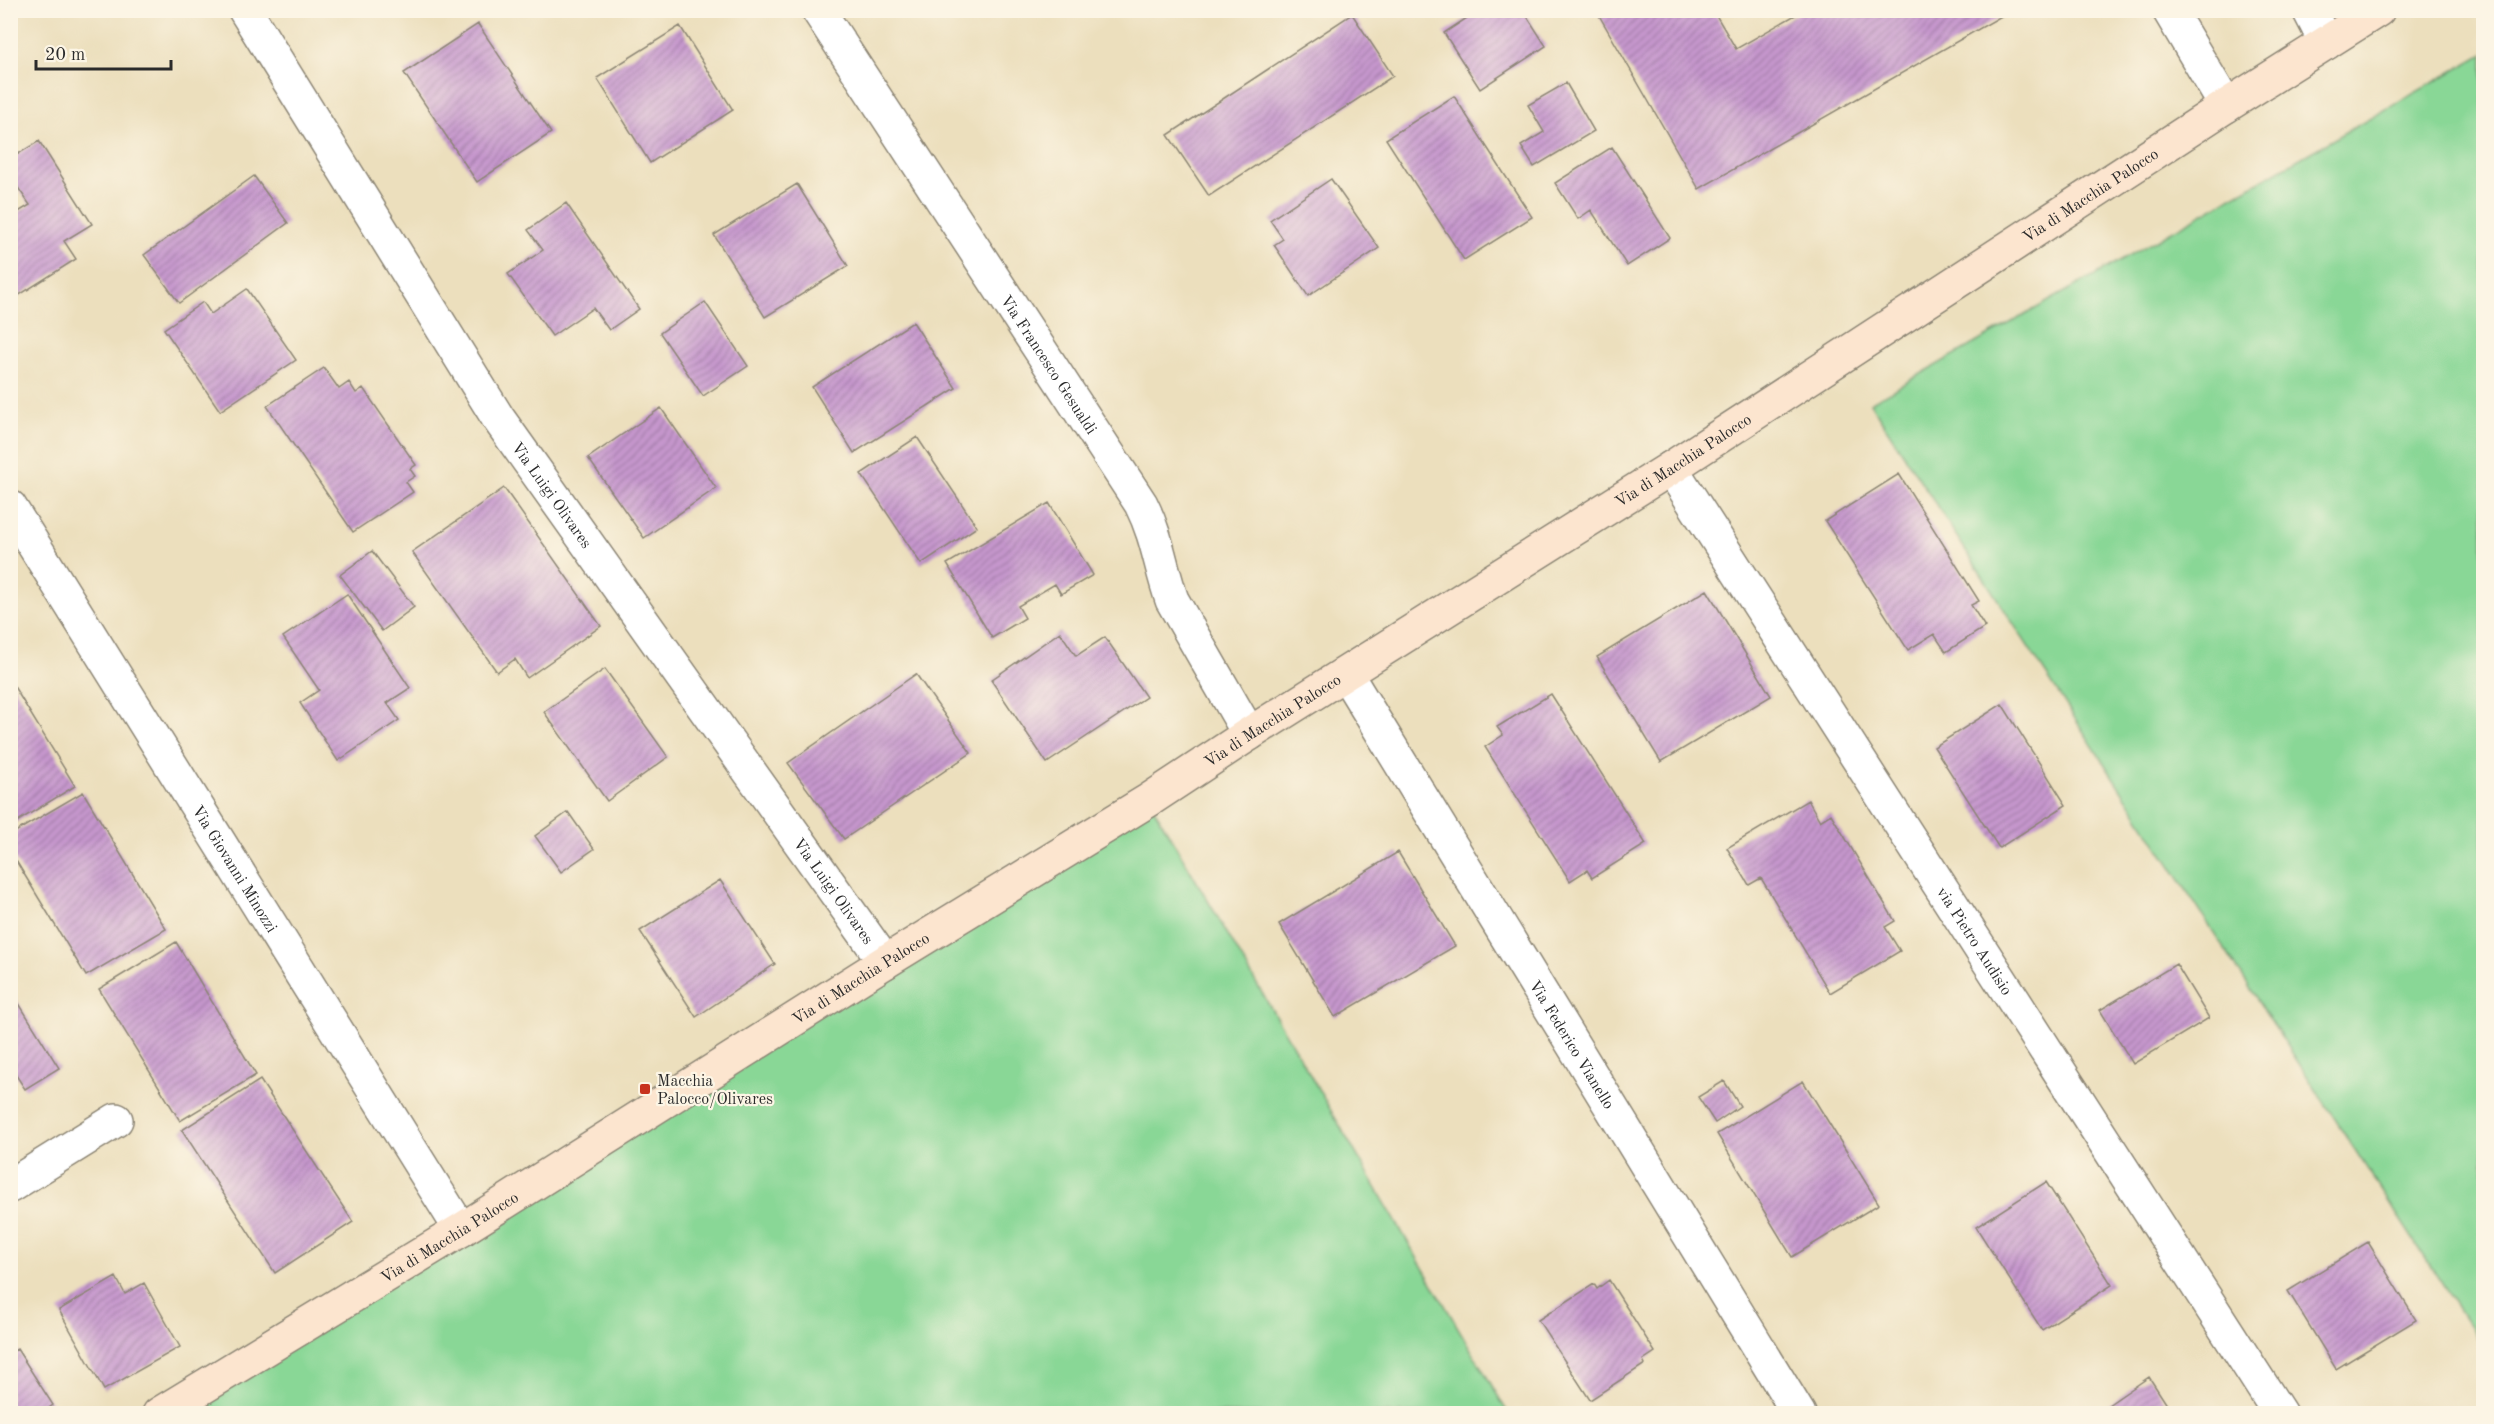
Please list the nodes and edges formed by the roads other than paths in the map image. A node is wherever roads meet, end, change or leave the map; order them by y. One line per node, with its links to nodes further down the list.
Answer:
1 (245, 10): 12 (street, Via Luigi Olivares)
2 (818, 10): 11 (street, Via Francesco Gesualdi)
3 (2169, 10): 7 (street)
4 (2309, 10): 6 (street)
5 (2378, 10): 6 (street, Via di Macchia Palocco)
6 (2326, 43): 7 (street, Via di Macchia Palocco)
7 (2226, 106): 8 (street, Via di Macchia Palocco)
8 (1671, 468): 10 (street, Via di Macchia Palocco); 18 (street, via Pietro Audisio)
9 (10, 507): 15 (street, Via Giovanni Minozzi)
10 (1346, 674): 11 (street, Via di Macchia Palocco); 17 (street, Via Federico Vianello)
11 (1249, 734): 12 (street, Via di Macchia Palocco)
12 (885, 962): 15 (street, Via di Macchia Palocco)
13 (116, 1120): 14 (street)
14 (10, 1186)
15 (461, 1230): 16 (street, Via di Macchia Palocco)
16 (159, 1413)
17 (1799, 1413)
18 (2280, 1413)

